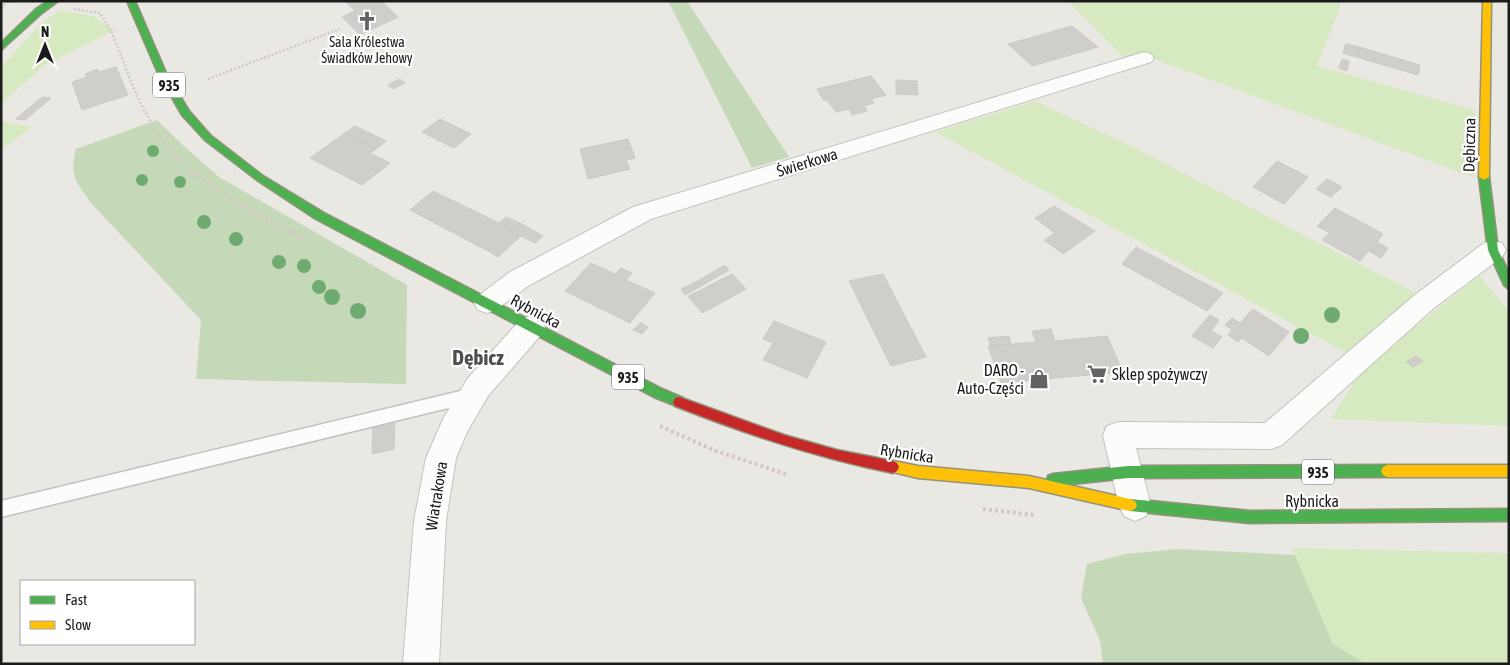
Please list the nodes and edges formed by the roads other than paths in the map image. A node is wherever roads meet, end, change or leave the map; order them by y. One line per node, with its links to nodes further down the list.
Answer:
1 (54, 1): 5 (main road)
2 (131, 1): 9 (main road, Rybnicka / 935)
3 (1487, 1): 7 (main road, Dębiczna)
4 (8, 24): 5 (main road)
5 (3, 45)
6 (1144, 58): 9 (street, Świerkowa)
7 (1493, 250): 8 (main road, Dębiczna); 13 (street)
8 (1509, 285)
9 (487, 304): 10 (main road, Rybnicka / 935)
10 (530, 327): 11 (street, Wiatrakowa); 14 (main road, Rybnicka / 935)
11 (473, 396): 16 (lane); 18 (street, Wiatrakowa)
12 (1509, 471): 13 (main road, Rybnicka / 935)
13 (1128, 472): 14 (main road, Rybnicka / 935); 15 (street)
14 (1029, 482): 15 (main road, Rybnicka / 935)
15 (1135, 506): 17 (main road, Rybnicka / 935)
16 (1, 510)
17 (1509, 515)
18 (421, 664)

